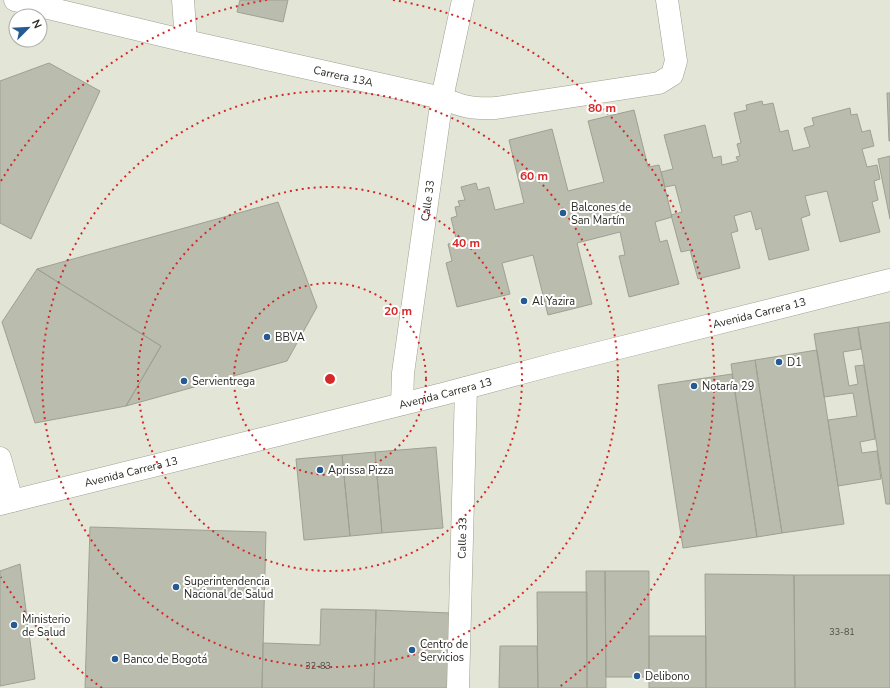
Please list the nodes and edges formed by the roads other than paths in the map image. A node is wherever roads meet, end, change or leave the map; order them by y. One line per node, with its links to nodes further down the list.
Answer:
1 (15, 0): 5 (street, Carrera 13A)
2 (184, 0): 5 (street)
3 (463, 0): 6 (street, Calle 33)
4 (667, 0): 6 (street, Carrera 13A)
5 (186, 41): 6 (street, Carrera 13A)
6 (442, 98): 9 (street, Calle 33)
7 (890, 280): 8 (street, Avenida Carrera 13)
8 (466, 388): 9 (street, Avenida Carrera 13); 12 (street, Calle 33)
9 (402, 404): 11 (street, Avenida Carrera 13)
10 (0, 458): 11 (street)
11 (6, 502)
12 (458, 688)

